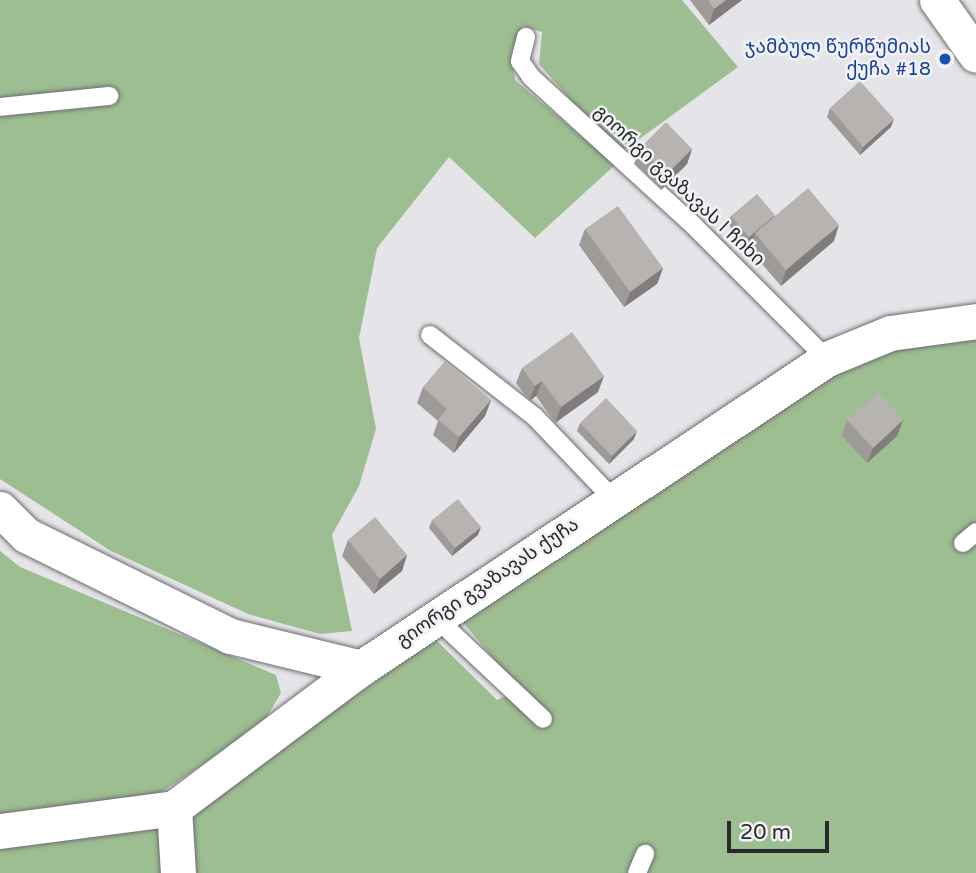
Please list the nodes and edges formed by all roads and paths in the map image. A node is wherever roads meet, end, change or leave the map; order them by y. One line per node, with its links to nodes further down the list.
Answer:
1 (937, 0): 3 (street)
2 (526, 37): 8 (lane, გიორგი გვაზავას I ჩიხი)
3 (976, 55)
4 (108, 96): 5 (lane)
5 (0, 107)
6 (976, 321): 8 (street, გიორგი გვაზავას ქუჩა)
7 (429, 335): 9 (lane)
8 (827, 359): 9 (street, გიორგი გვაზავას ქუჩა)
9 (614, 500): 11 (street, გიორგი გვაზავას ქუჩა)
10 (0, 509): 12 (street)
11 (436, 618): 12 (street, გიორგი გვაზავას ქუჩა); 13 (lane)
12 (361, 668): 14 (street, გიორგი გვაზავას ქუჩა)
13 (543, 719)
14 (174, 808): 15 (street, გიორგი გვაზავას ქუჩა); 17 (street)
15 (0, 831)
16 (645, 853): 18 (lane)
17 (178, 873)
18 (637, 873)

